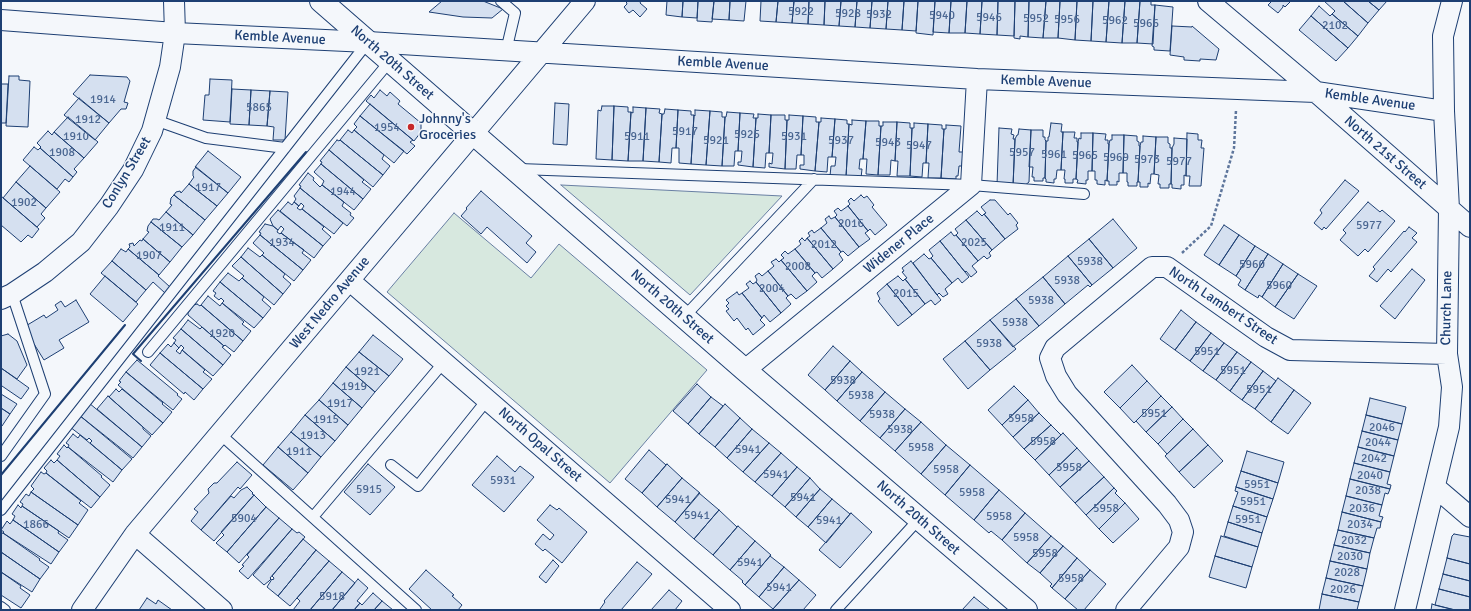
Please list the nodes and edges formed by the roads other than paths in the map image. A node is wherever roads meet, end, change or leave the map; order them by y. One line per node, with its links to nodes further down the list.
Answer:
1 (174, 1): 8 (street, Conlyn Street)
2 (321, 1): 9 (street, North 20th Street)
3 (500, 1): 10 (lane)
4 (585, 1): 11 (street, West Nedro Avenue)
5 (1208, 1): 14 (street, North 21st Street)
6 (1452, 1): 15 (street, Church Lane)
7 (1, 20): 8 (street, Kemble Avenue)
8 (174, 33): 9 (street, Kemble Avenue); 16 (street, Conlyn Street)
9 (368, 42): 10 (street, Kemble Avenue); 12 (street, North 20th Street); 18 (lane)
10 (506, 51): 11 (street, Kemble Avenue)
11 (542, 53): 13 (street, Kemble Avenue); 17 (street, West Nedro Avenue)
12 (390, 61): 17 (street, North 20th Street); 28 (lane)
13 (977, 79): 14 (street, Kemble Avenue); 21 (street)
14 (1316, 92): 15 (street, Kemble Avenue); 23 (street, North 21st Street)
15 (1444, 111): 23 (street, Church Lane)
16 (155, 120): 18 (lane); 26 (street, Conlyn Street)
17 (472, 134): 19 (street, North 20th Street); 25 (street, West Nedro Avenue)
18 (285, 148): 37 (lane)
19 (513, 168): 20 (lane); 27 (street, North 20th Street)
20 (814, 179): 21 (lane); 27 (lane)
21 (971, 185): 22 (lane); 31 (street, Widener Place)
22 (1084, 194)
23 (1449, 209): 24 (street, North 21st Street); 29 (street, Church Lane)
24 (1470, 227)
25 (350, 281): 30 (street, North Opal Street); 33 (street, West Nedro Avenue)
26 (6, 296): 34 (lane)
27 (684, 317): 31 (street, North 20th Street)
28 (148, 352)
29 (1447, 354): 36 (street, Church Lane); 50 (street, North Lambert Street)
30 (444, 362): 32 (street, North Opal Street); 39 (lane)
31 (745, 370): 40 (street, North 20th Street)
32 (487, 400): 35 (lane); 47 (street, North Opal Street)
33 (220, 434): 39 (lane); 41 (street, West Nedro Avenue)
34 (1, 456)
35 (391, 465)
36 (1435, 487): 38 (street); 51 (street, Church Lane)
37 (1, 510)
38 (1470, 516)
39 (313, 517): 46 (lane)
40 (919, 519): 48 (lane); 49 (street, North 20th Street)
41 (135, 534): 44 (street, West Nedro Avenue); 45 (street)
42 (1, 607): 43 (lane)
43 (5, 610)
44 (82, 610)
45 (222, 610)
46 (416, 610)
47 (730, 610)
48 (836, 610)
49 (1026, 610)
50 (1126, 610)
51 (1405, 610)

